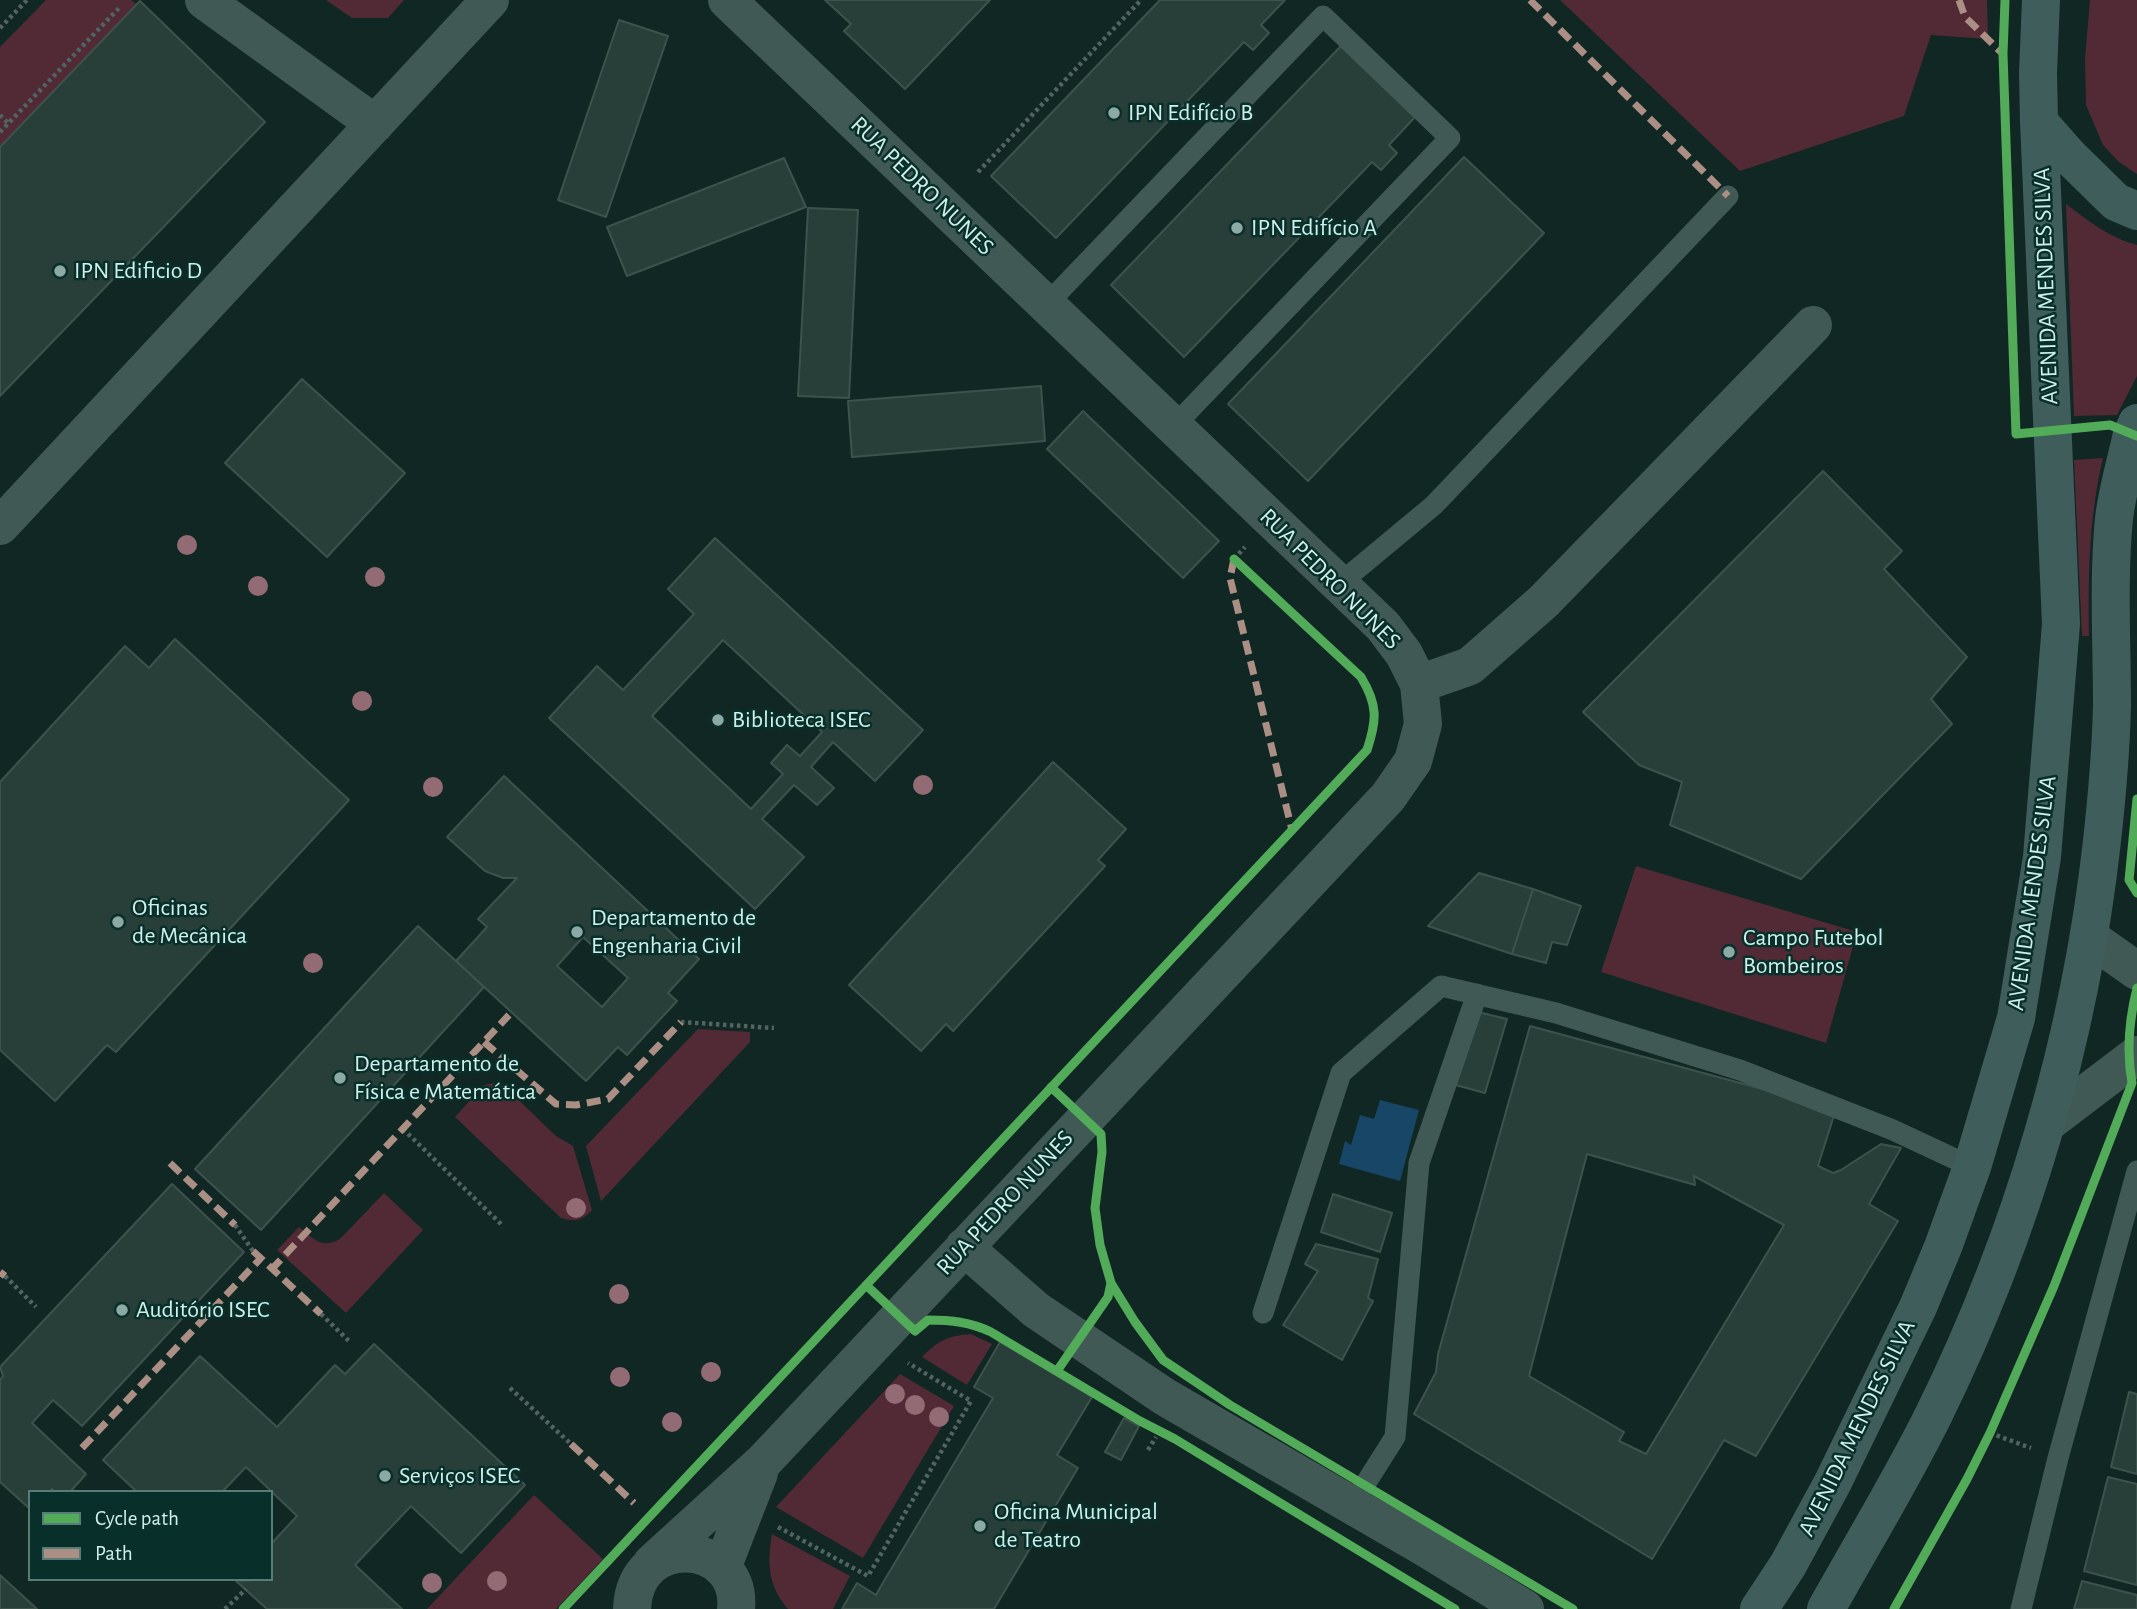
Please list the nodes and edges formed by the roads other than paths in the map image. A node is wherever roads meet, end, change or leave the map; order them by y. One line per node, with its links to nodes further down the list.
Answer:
1 (204, 0): 6 (street)
2 (490, 0): 6 (street)
3 (727, 0): 9 (street, RUA PEDRO NUNES)
4 (2041, 0): 5 (main road, AVENIDA MENDES SILVA)
5 (2039, 122): 8 (main road); 21 (main road, AVENIDA MENDES SILVA)
6 (375, 124): 13 (street)
7 (1728, 196): 14 (lane)
8 (2137, 211)
9 (1046, 304): 12 (street, RUA PEDRO NUNES); 12 (lane)
10 (1813, 325): 15 (street)
11 (2137, 423): 16 (main road)
12 (1174, 426): 14 (street, RUA PEDRO NUNES)
13 (0, 526)
14 (1339, 584): 15 (street, RUA PEDRO NUNES)
15 (1419, 684): 23 (street, RUA PEDRO NUNES)
16 (2089, 937): 17 (street); 20 (main road)
17 (2137, 971)
18 (1477, 995): 21 (lane); 24 (lane); 26 (lane)
19 (2137, 1055): 20 (street)
20 (2046, 1124): 32 (main road)
21 (1972, 1167): 31 (main road, AVENIDA MENDES SILVA)
22 (2137, 1171): 33 (lane)
23 (964, 1247): 25 (street, RUA PEDRO NUNES); 26 (street)
24 (1263, 1313)
25 (764, 1461): 27 (street, RUA PEDRO NUNES); 28 (street, RUA PEDRO NUNES)
26 (1352, 1505): 30 (street)
27 (641, 1584): 28 (street, RUA PEDRO NUNES); 29 (street, RUA PEDRO NUNES)
28 (735, 1595)
29 (611, 1609)
30 (1525, 1609)
31 (1759, 1609)
32 (1826, 1609)
33 (2021, 1609)

